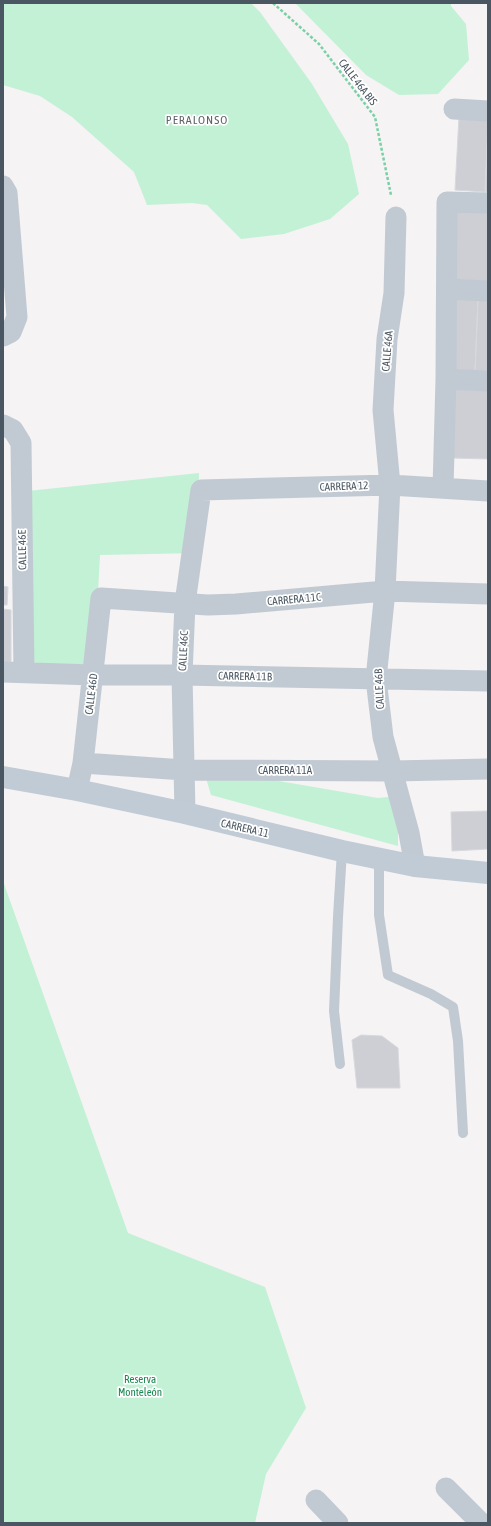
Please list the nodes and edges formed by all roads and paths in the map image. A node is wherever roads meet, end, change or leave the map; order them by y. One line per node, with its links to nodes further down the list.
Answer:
1 (273, 3): 6 (path, CALLE 46A BIS)
2 (454, 110): 3 (street)
3 (488, 111)
4 (3, 186): 9 (street)
5 (488, 203): 7 (street)
6 (396, 217): 13 (street, CALLE 46A)
7 (447, 289): 8 (street); 10 (street)
8 (488, 291)
9 (7, 334)
10 (446, 379): 11 (street); 14 (street)
11 (488, 381)
12 (8, 428): 22 (street, CALLE 46E)
13 (390, 485): 14 (street, CARRERA 12); 15 (street, CARRERA 12); 17 (street, CALLE 46B)
14 (443, 488): 16 (street, CARRERA 12)
15 (200, 490): 20 (street, CALLE 46C)
16 (488, 491)
17 (384, 591): 18 (street, CARRERA 11C); 20 (street, CARRERA 11C); 25 (street, CALLE 46B)
18 (488, 594)
19 (101, 598): 20 (street, CARRERA 11C); 23 (street, CALLE 46D)
20 (185, 603): 24 (street, CALLE 46C)
21 (3, 672): 22 (street, CARRERA 11B)
22 (24, 672): 23 (street, CARRERA 11B)
23 (93, 675): 24 (street, CARRERA 11B); 27 (street, CALLE 46D)
24 (182, 675): 25 (street, CARRERA 11B); 29 (street, CALLE 46C)
25 (376, 679): 26 (street, CARRERA 11B); 30 (street, CALLE 46B)
26 (488, 681)
27 (83, 763): 29 (street, CARRERA 11A); 32 (street, CALLE 46D)
28 (488, 769): 30 (street, CARRERA 11A)
29 (184, 770): 30 (street, CARRERA 11A); 33 (street, CALLE 46C)
30 (393, 771): 36 (street, CALLE 46B)
31 (3, 777): 32 (street, CARRERA 11)
32 (77, 790): 33 (street, CARRERA 11)
33 (185, 813): 34 (street, CARRERA 11)
34 (342, 851): 35 (street, CARRERA 11); 38 (lane)
35 (379, 859): 36 (street, CARRERA 11); 39 (lane)
36 (414, 866): 37 (street, CARRERA 11)
37 (488, 873)
38 (340, 1064)
39 (463, 1133)
40 (446, 1488): 43 (street)
41 (316, 1500): 42 (street)
42 (338, 1523)
43 (481, 1523)

